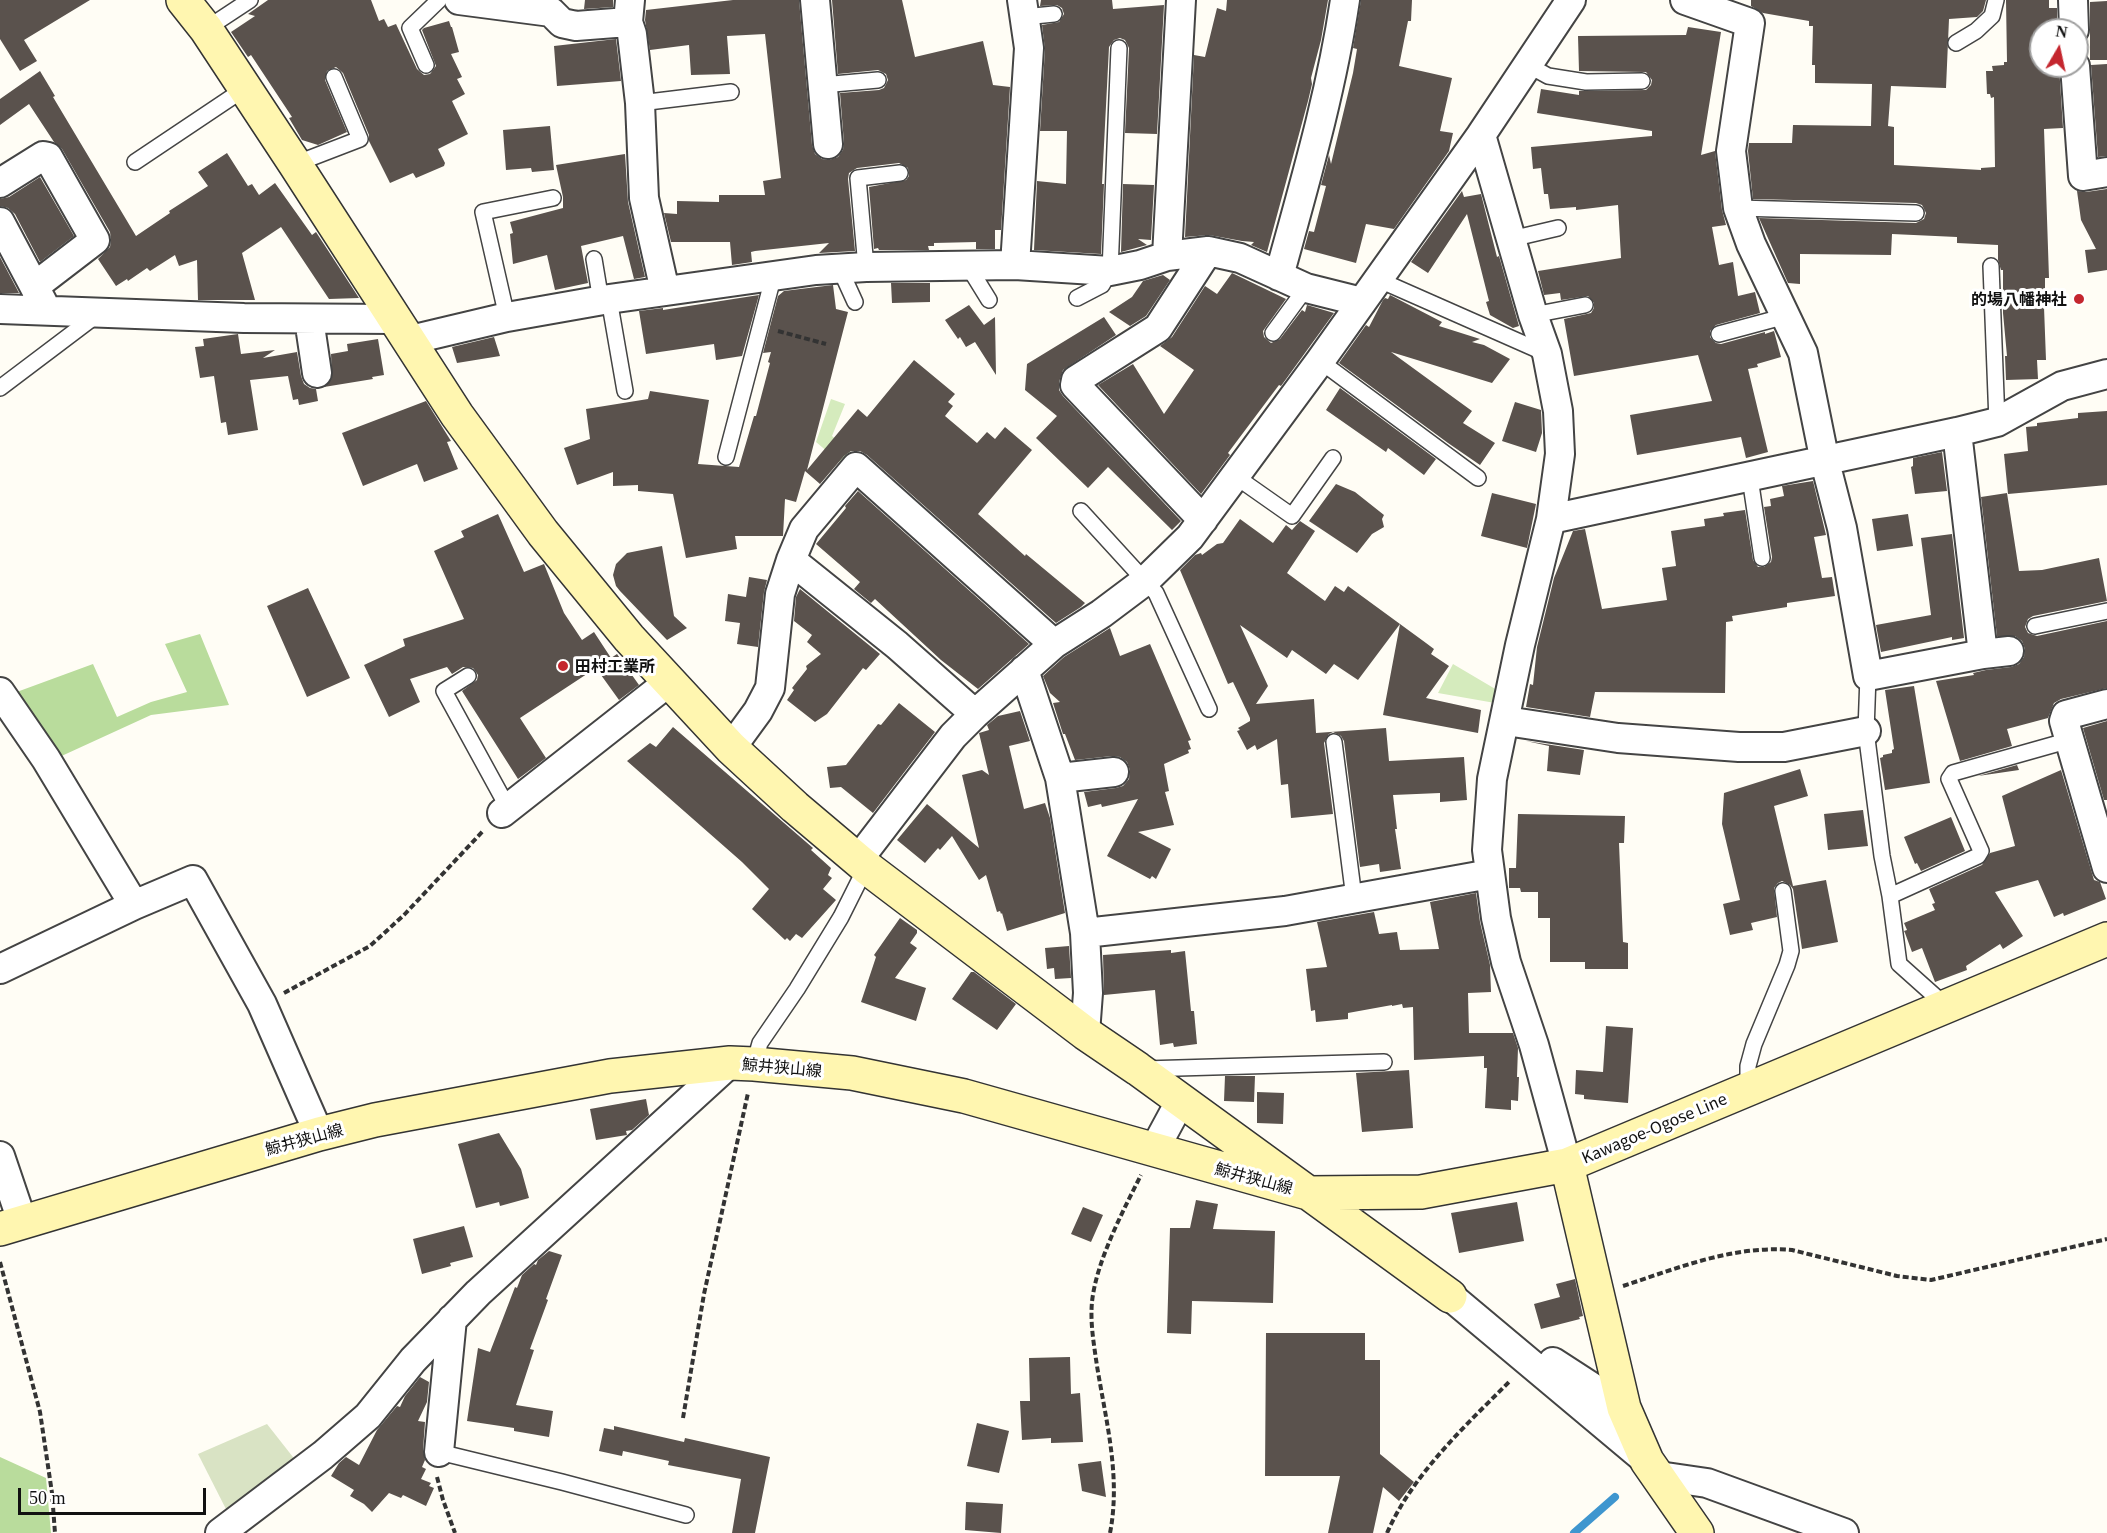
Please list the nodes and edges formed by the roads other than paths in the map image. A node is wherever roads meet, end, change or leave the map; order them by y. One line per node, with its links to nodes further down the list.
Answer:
1 (183, 0): 16 (main road)
2 (250, 0): 16 (lane)
3 (439, 0): 19 (lane)
4 (459, 0): 12 (street)
5 (815, 0): 25 (street)
6 (1181, 0): 43 (street)
7 (1345, 0): 50 (street)
8 (1571, 0): 20 (street)
9 (1996, 0): 17 (lane)
10 (2073, 0): 15 (street)
11 (1696, 2): 37 (street)
12 (633, 6): 28 (street)
13 (1023, 9): 14 (lane); 45 (street)
14 (1054, 14)
15 (2074, 18)
16 (206, 29): 26 (main road)
17 (1956, 43)
18 (1119, 48): 49 (lane)
19 (426, 65)
20 (1528, 65): 24 (lane); 29 (street)
21 (334, 78): 32 (lane)
22 (2076, 78): 33 (street)
23 (878, 80): 25 (lane)
24 (1642, 81)
25 (822, 85): 30 (street)
26 (244, 88): 31 (lane); 32 (main road)
27 (731, 92): 28 (lane)
28 (640, 103): 53 (street)
29 (1481, 135): 41 (street); 54 (street)
30 (828, 144)
31 (135, 162)
32 (295, 164): 67 (main road)
33 (2107, 172)
34 (900, 173): 48 (lane)
35 (0, 183): 56 (street)
36 (553, 198): 65 (lane)
37 (1738, 208): 38 (lane); 64 (street)
38 (1916, 213)
39 (0, 222): 56 (street)
40 (1558, 228): 41 (lane)
41 (1511, 239): 63 (street)
42 (1208, 251): 43 (street); 50 (street); 86 (street)
43 (1167, 256): 49 (street)
44 (594, 259): 57 (lane)
45 (1015, 265): 46 (street); 49 (street)
46 (968, 266): 48 (street); 58 (lane)
47 (1991, 266): 76 (lane)
48 (853, 268): 51 (street); 59 (lane)
49 (1110, 271): 55 (lane)
50 (1279, 276): 52 (street)
51 (773, 278): 53 (street); 78 (lane)
52 (1306, 288): 54 (street); 68 (lane)
53 (665, 291): 57 (street)
54 (1369, 291): 70 (lane); 71 (street)
55 (1077, 298)
56 (41, 299): 61 (street); 62 (street)
57 (605, 300): 65 (street); 75 (lane)
58 (989, 300)
59 (855, 302)
60 (1585, 305): 63 (lane)
61 (0, 309)
62 (99, 314): 66 (street); 74 (lane)
63 (1533, 315): 70 (street)
64 (1786, 316): 69 (lane); 80 (street)
65 (507, 317): 67 (street)
66 (309, 320): 67 (street); 72 (street)
67 (402, 329): 96 (main road)
68 (1273, 333)
69 (1719, 334)
70 (1547, 354): 85 (street)
71 (1320, 361): 81 (street); 82 (lane)
72 (317, 373)
73 (2107, 374): 76 (street)
74 (0, 388)
75 (625, 391)
76 (1997, 422): 77 (street)
77 (1957, 432): 80 (street); 95 (street)
78 (726, 457)
79 (1333, 458): 81 (lane)
80 (1826, 462): 83 (street); 95 (street)
81 (1235, 476): 86 (street)
82 (1478, 478)
83 (1750, 478): 85 (street); 87 (lane)
84 (1081, 511): 89 (lane)
85 (1551, 519): 101 (street)
86 (1203, 520): 89 (street)
87 (1762, 558)
88 (790, 560): 92 (street); 100 (street); 105 (street)
89 (1145, 581): 92 (street); 99 (lane)
90 (2107, 611): 91 (lane)
91 (2035, 626)
92 (1054, 644): 93 (street)
93 (1024, 670): 100 (street); 107 (street)
94 (468, 676): 108 (lane)
95 (1868, 676): 102 (lane)
96 (670, 681): 105 (main road); 108 (street)
97 (0, 692): 115 (street)
98 (2107, 704): 103 (street)
99 (1209, 709)
100 (975, 714): 109 (street)
101 (1506, 721): 102 (street); 111 (street)
102 (1866, 731): 113 (lane)
103 (2070, 740): 110 (street); 113 (lane)
104 (1334, 742): 114 (lane)
105 (731, 748): 109 (main road)
106 (1114, 772): 107 (street)
107 (1060, 778): 116 (street)
108 (505, 811)
109 (862, 864): 120 (main road); 122 (lane)
110 (2107, 868)
111 (1490, 874): 114 (street); 129 (street)
112 (1783, 891): 124 (lane)
113 (1890, 896): 119 (lane)
114 (1354, 898): 116 (street)
115 (134, 905): 118 (street); 126 (street)
116 (1085, 933): 120 (street)
117 (2107, 939): 119 (main road, Kawagoe-Ogose Line)
118 (0, 969)
119 (1946, 1006): 124 (main road, Kawagoe-Ogose Line)
120 (1085, 1033): 123 (main road)
121 (1384, 1062): 123 (lane)
122 (742, 1064): 126 (main road, 鯨井狭山線); 127 (main road, 鯨井狭山線); 133 (street)
123 (1138, 1069): 125 (main road)
124 (1748, 1089): 129 (main road, Kawagoe-Ogose Line)
125 (1181, 1101): 127 (street); 130 (main road)
126 (319, 1134): 131 (main road, 鯨井狭山線)
127 (1154, 1150): 130 (main road, 鯨井狭山線)
128 (0, 1156): 131 (street)
129 (1567, 1165): 130 (main road, 鯨井狭山線); 134 (main road, Kawagoe-Ogose Line)
130 (1308, 1193): 132 (main road)
131 (11, 1225)
132 (1450, 1296): 134 (street); 136 (street)
133 (452, 1319): 135 (street); 138 (street)
134 (1624, 1408): 136 (main road, Kawagoe-Ogose Line)
135 (439, 1452): 137 (lane)
136 (1653, 1468): 139 (main road, Kawagoe-Ogose Line); 140 (street)
137 (686, 1515)
138 (220, 1533)
139 (1697, 1533)
140 (1844, 1533)

